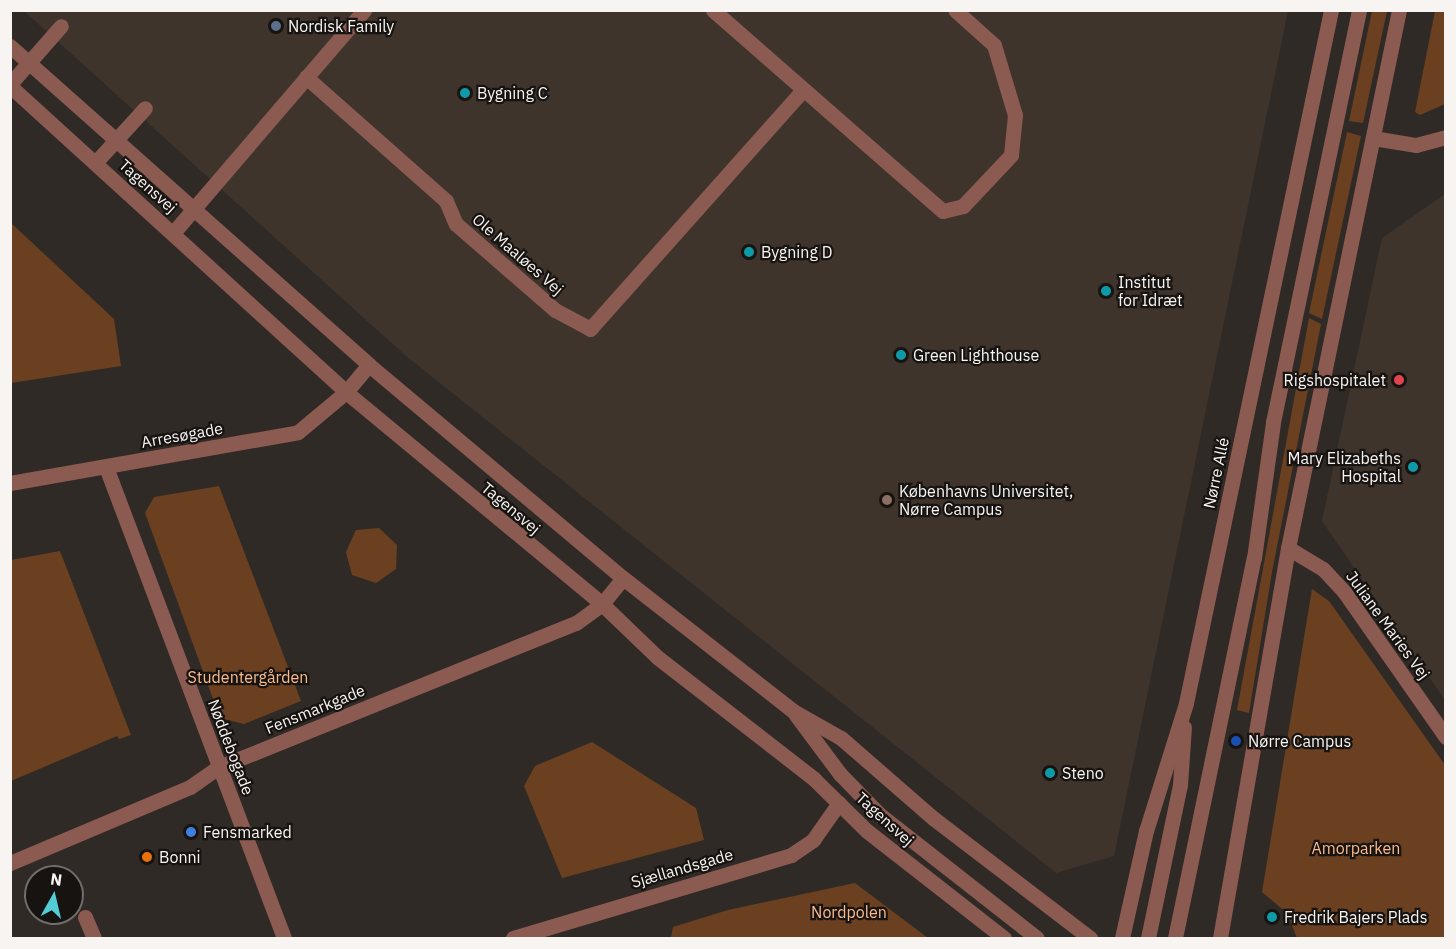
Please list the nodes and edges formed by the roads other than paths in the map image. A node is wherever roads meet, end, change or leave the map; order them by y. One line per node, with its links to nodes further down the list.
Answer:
1 (364, 10): 10 (street)
2 (713, 10): 12 (street)
3 (955, 10): 12 (street)
4 (1331, 10): 27 (street, Nørre Allé)
5 (1359, 10): 42 (street)
6 (1399, 10): 15 (street)
7 (62, 26): 9 (street)
8 (10, 46): 9 (street, Tagensvej)
9 (29, 64): 11 (street); 16 (street, Tagensvej)
10 (306, 77): 12 (street, Ole Maaløes Vej); 18 (street)
11 (10, 85): 17 (street, Tagensvej)
12 (803, 90)
13 (146, 108): 16 (street)
14 (1446, 137): 15 (street)
15 (1372, 138): 24 (street)
16 (116, 141): 17 (street); 18 (street, Tagensvej)
17 (95, 164): 19 (street, Tagensvej)
18 (193, 210): 19 (street); 20 (street, Tagensvej)
19 (173, 233): 21 (street, Tagensvej)
20 (369, 365): 21 (street, Arresøgade); 25 (street, Tagensvej)
21 (346, 392): 22 (street, Arresøgade); 26 (street, Tagensvej)
22 (106, 467): 23 (street, Arresøgade); 30 (street, Nøddebogade)
23 (10, 483)
24 (1288, 548): 29 (street, Juliane Maries Vej); 43 (street)
25 (623, 578): 26 (street, Fensmarkgade); 28 (street, Tagensvej)
26 (602, 604): 30 (street, Fensmarkgade); 31 (street, Tagensvej)
27 (1186, 704): 40 (street, Nørre Allé); 41 (street)
28 (793, 711): 38 (street, Tagensvej); 39 (street, Tagensvej)
29 (1446, 737)
30 (219, 767): 32 (street, Fensmarkgade); 35 (street, Nøddebogade)
31 (839, 802): 36 (street, Sjællandsgade); 37 (street, Tagensvej)
32 (10, 862)
33 (85, 917): 34 (street)
34 (94, 939)
35 (284, 939)
36 (513, 939)
37 (1004, 939)
38 (1037, 939)
39 (1090, 939)
40 (1122, 939)
41 (1148, 939)
42 (1175, 939)
43 (1220, 939)

